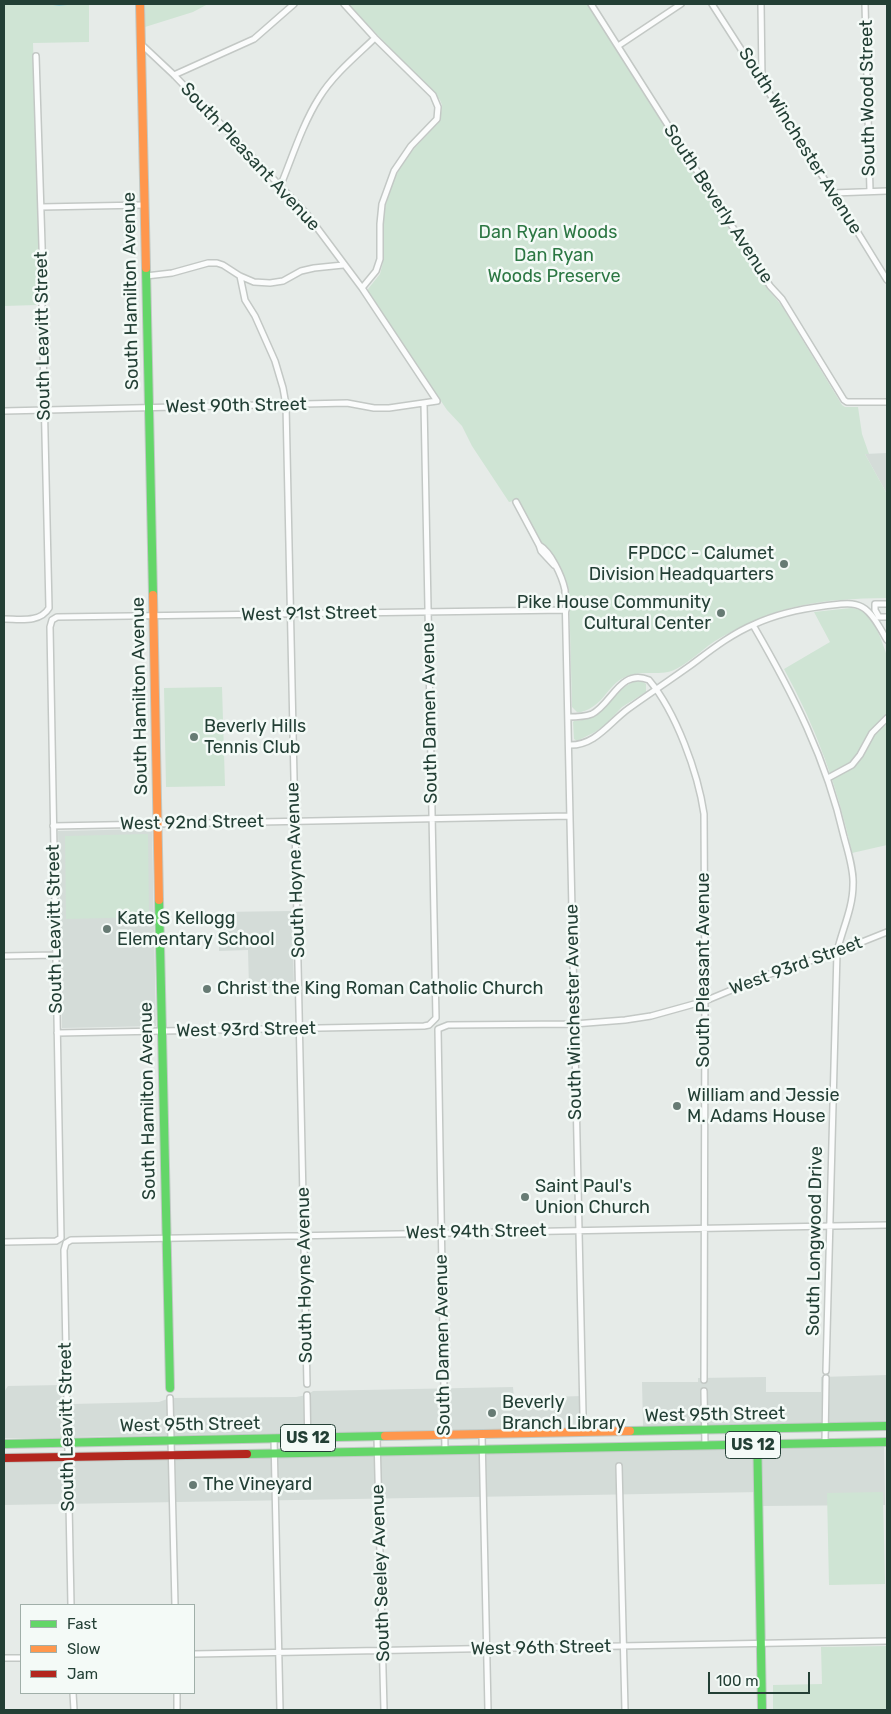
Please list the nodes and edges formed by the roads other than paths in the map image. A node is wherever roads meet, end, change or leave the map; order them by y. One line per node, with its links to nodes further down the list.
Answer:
1 (140, 4): 10 (main road, South Hamilton Avenue)
2 (294, 4): 13 (street)
3 (344, 4): 9 (street)
4 (591, 4): 11 (street, South Beverly Avenue)
5 (681, 4): 11 (street)
6 (712, 4): 14 (street, South Winchester Avenue)
7 (761, 4): 14 (street)
8 (866, 4): 17 (street, South Wood Street)
9 (375, 38): 15 (street); 25 (street)
10 (140, 44): 13 (street, South Pleasant Avenue); 19 (main road, South Hamilton Avenue)
11 (618, 46): 27 (street, South Beverly Avenue)
12 (36, 56): 20 (street, South Leavitt Street)
13 (174, 75): 15 (street, South Pleasant Avenue)
14 (762, 80): 18 (street, South Winchester Avenue)
15 (280, 187): 21 (street, South Pleasant Avenue)
16 (887, 191): 17 (street)
17 (870, 192): 18 (street)
18 (833, 193): 24 (street, South Winchester Avenue)
19 (144, 205): 20 (street); 22 (main road, South Hamilton Avenue)
20 (41, 207): 31 (street, South Leavitt Street)
21 (343, 265): 23 (street); 25 (street, South Pleasant Avenue)
22 (146, 276): 23 (street); 30 (main road, South Hamilton Avenue)
23 (240, 276): 29 (street, South Hoyne Avenue)
24 (887, 280)
25 (362, 288): 26 (street, South Pleasant Avenue)
26 (437, 401): 28 (street, West 90th Street)
27 (887, 402)
28 (424, 403): 29 (street, West 90th Street); 36 (street, South Damen Avenue)
29 (286, 405): 30 (street, West 90th Street); 37 (street, South Hoyne Avenue)
30 (148, 408): 31 (street, West 90th Street); 38 (main road, South Hamilton Avenue)
31 (44, 410): 32 (street, West 90th Street); 40 (street, South Leavitt Street)
32 (4, 411)
33 (516, 502): 35 (street)
34 (887, 604): 39 (street)
35 (566, 610): 36 (street, West 91st Street); 45 (street, South Winchester Avenue)
36 (428, 612): 37 (street, West 91st Street); 50 (street, South Damen Avenue)
37 (290, 614): 38 (street, West 91st Street); 51 (street, South Hoyne Avenue)
38 (153, 617): 41 (street, West 91st Street); 52 (main road, South Hamilton Avenue)
39 (887, 617)
40 (4, 619)
41 (52, 620): 53 (street, South Leavitt Street)
42 (753, 624): 43 (street); 44 (street); 48 (street, South Longwood Drive)
43 (887, 640)
44 (656, 689): 45 (street); 47 (street); 58 (street, South Pleasant Avenue)
45 (568, 717): 47 (street, South Winchester Avenue)
46 (887, 718): 48 (street)
47 (569, 746): 49 (street, South Winchester Avenue)
48 (828, 778): 55 (street, South Longwood Drive)
49 (570, 816): 50 (street, West 92nd Street); 60 (street, South Winchester Avenue)
50 (433, 818): 51 (street, West 92nd Street); 59 (street, South Damen Avenue)
51 (294, 820): 52 (street, West 92nd Street); 61 (street, South Hoyne Avenue)
52 (157, 823): 53 (street, West 92nd Street); 63 (main road, South Hamilton Avenue)
53 (54, 826): 56 (street, South Leavitt Street)
54 (887, 932): 55 (street, West 93rd Street)
55 (837, 952): 58 (street, West 93rd Street); 66 (street, South Longwood Drive)
56 (56, 955): 57 (street); 64 (street, South Leavitt Street)
57 (4, 956)
58 (705, 1001): 60 (street, West 93rd Street); 67 (street, South Pleasant Avenue)
59 (433, 1022): 61 (street, West 93rd Street)
60 (574, 1024): 62 (street, West 93rd Street); 68 (street, South Winchester Avenue)
61 (300, 1029): 63 (street, West 93rd Street); 70 (street, South Hoyne Avenue)
62 (438, 1029): 69 (street, South Damen Avenue)
63 (162, 1032): 64 (street, West 93rd Street); 71 (main road, South Hamilton Avenue)
64 (57, 1033): 72 (street, South Leavitt Street)
65 (887, 1225): 66 (street, West 94th Street)
66 (830, 1226): 67 (street, West 94th Street); 76 (street, South Longwood Drive)
67 (704, 1228): 68 (street, West 94th Street); 78 (street, South Pleasant Avenue)
68 (579, 1230): 69 (street, West 94th Street); 84 (street, South Winchester Avenue)
69 (442, 1233): 70 (street, West 94th Street); 90 (street, South Damen Avenue)
70 (304, 1236): 71 (street, West 94th Street); 79 (street, South Hoyne Avenue)
71 (166, 1238): 74 (street, West 94th Street); 80 (main road, South Hamilton Avenue)
72 (59, 1239): 73 (street); 75 (street)
73 (4, 1242)
74 (66, 1243): 75 (street, South Leavitt Street)
75 (64, 1250): 95 (street, South Leavitt Street)
76 (826, 1371)
77 (826, 1378): 86 (street)
78 (704, 1380)
79 (307, 1384)
80 (170, 1388)
81 (704, 1391): 88 (street)
82 (307, 1396): 93 (street)
83 (170, 1398): 94 (street)
84 (583, 1414)
85 (887, 1426): 86 (main road, West 95th Street / US 12)
86 (825, 1427): 87 (main road, West 95th Street / US 12); 97 (street)
87 (757, 1429): 88 (main road, West 95th Street / US 12); 99 (main road)
88 (705, 1430): 89 (main road, West 95th Street / US 12); 100 (street)
89 (482, 1435): 90 (main road, West 95th Street / US 12); 101 (street)
90 (445, 1436): 91 (main road, West 95th Street / US 12); 102 (street, South Damen Avenue)
91 (377, 1437): 93 (main road, West 95th Street / US 12); 103 (street, South Seeley Avenue)
92 (274, 1438): 93 (main road, West 95th Street / US 12); 94 (main road, West 95th Street / US 12); 105 (street)
93 (308, 1438): 104 (street)
94 (171, 1440): 95 (main road, West 95th Street / US 12); 106 (street)
95 (68, 1442): 98 (main road, West 95th Street / US 12); 107 (street, South Leavitt Street)
96 (887, 1442): 97 (main road, West 95th Street / US 12)
97 (825, 1443): 99 (main road, West 95th Street / US 12)
98 (4, 1444)
99 (758, 1445): 100 (main road, West 95th Street / US 12); 113 (main road)
100 (705, 1446): 101 (main road, West 95th Street / US 12)
101 (483, 1449): 102 (main road, West 95th Street / US 12); 115 (street)
102 (445, 1450): 103 (main road, West 95th Street / US 12)
103 (377, 1451): 104 (main road, West 95th Street / US 12); 116 (street, South Seeley Avenue)
104 (308, 1452): 105 (main road, West 95th Street / US 12)
105 (274, 1453): 106 (main road, West 95th Street / US 12); 117 (street)
106 (171, 1454): 107 (main road, West 95th Street / US 12); 111 (street)
107 (68, 1456): 108 (main road, West 95th Street / US 12); 110 (street, South Leavitt Street)
108 (4, 1458)
109 (618, 1466): 114 (street)
110 (71, 1604)
111 (175, 1604)
112 (887, 1641): 113 (street, West 96th Street)
113 (760, 1644): 114 (street, West 96th Street); 129 (main road)
114 (623, 1646): 115 (street, West 96th Street); 128 (street)
115 (487, 1649): 116 (street, West 96th Street); 127 (street)
116 (383, 1651): 117 (street, West 96th Street); 126 (street, South Seeley Avenue)
117 (278, 1653): 118 (street, West 96th Street); 125 (street)
118 (195, 1654)
119 (4, 1658): 120 (street)
120 (20, 1658)
121 (73, 1694): 123 (street)
122 (176, 1694): 124 (street)
123 (74, 1710)
124 (177, 1710)
125 (280, 1710)
126 (384, 1710)
127 (488, 1710)
128 (625, 1710)
129 (762, 1710)

